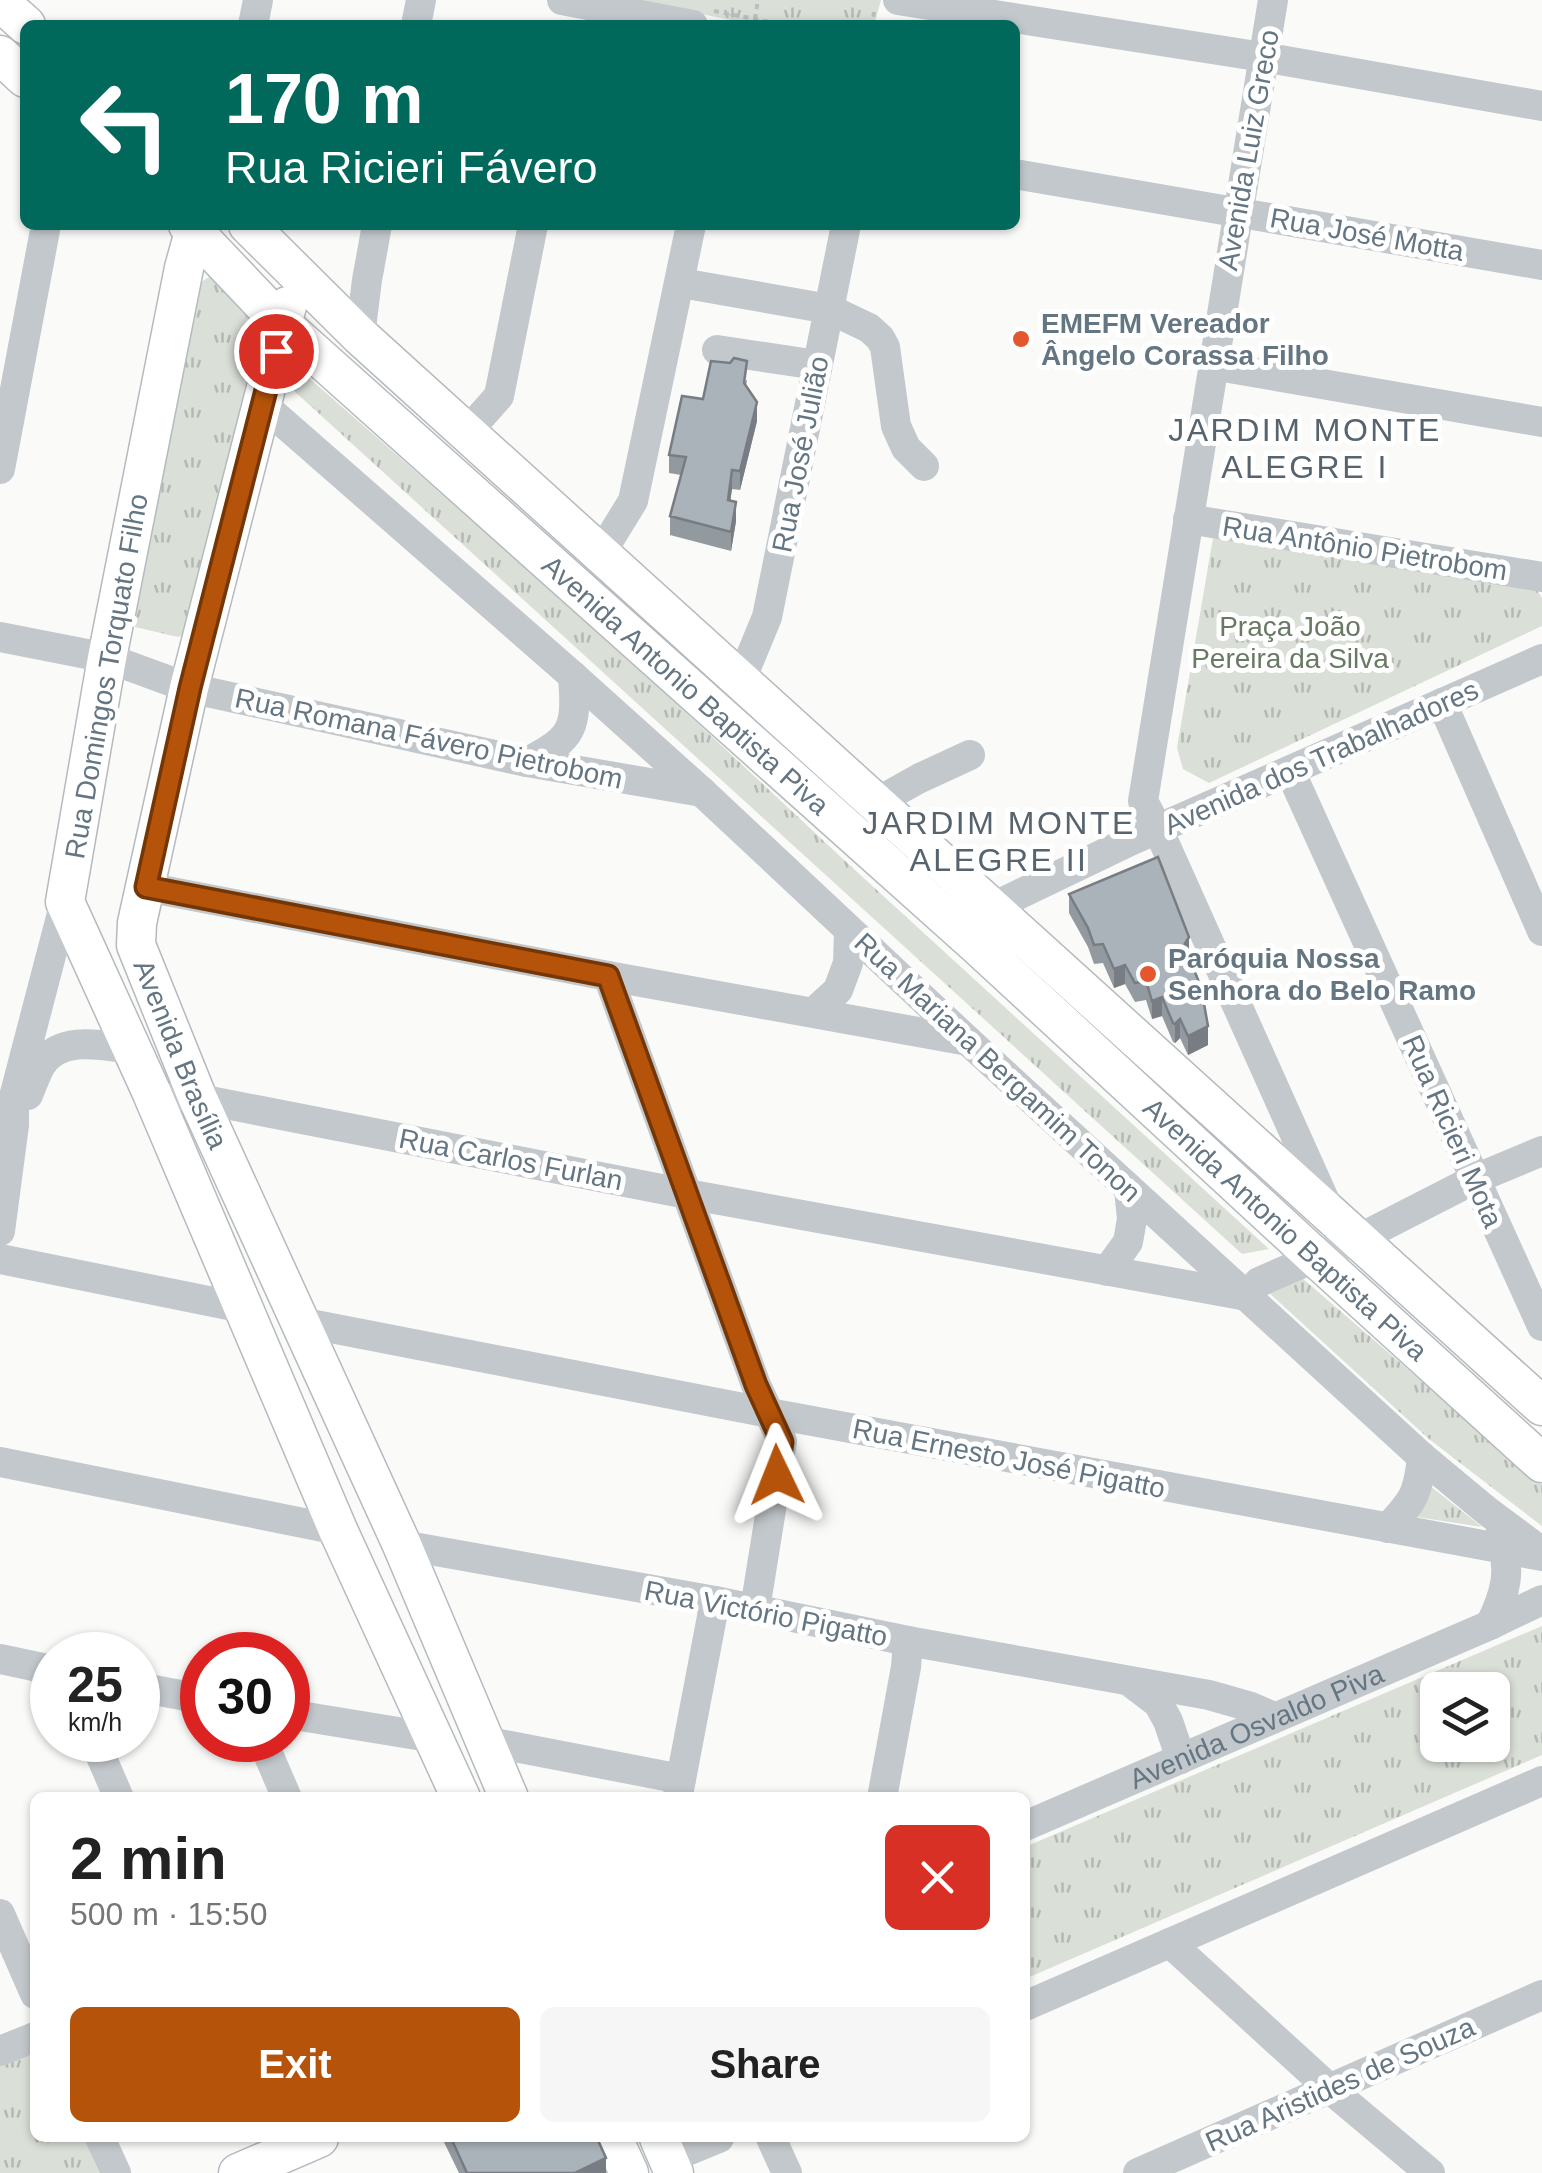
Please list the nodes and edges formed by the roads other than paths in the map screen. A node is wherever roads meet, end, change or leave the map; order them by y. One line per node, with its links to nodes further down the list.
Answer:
1 (895, 0): 8 (street)
2 (1273, 0): 8 (street, Avenida Luiz Greco)
3 (0, 2): 6 (main road)
4 (572, 7): 5 (street)
5 (702, 18)
6 (20, 20)
7 (0, 55): 9 (main road)
8 (1263, 57): 10 (street); 12 (street, Avenida Luiz Greco)
9 (20, 73)
10 (1542, 106)
11 (1020, 175): 12 (street, Rua José Motta)
12 (1237, 211): 21 (street, Rua José Motta); 29 (street, Avenida Luiz Greco)
13 (45, 230): 34 (street)
14 (192, 230): 39 (main road, Rua Domingos Torquato Filho)
15 (196, 230): 25 (main road, Avenida Antonio Baptista Piva)
16 (253, 230): 22 (main road, Avenida Antonio Baptista Piva)
17 (377, 230): 26 (street)
18 (531, 230): 32 (street)
19 (690, 230): 23 (street)
20 (845, 230): 24 (street, Rua José Julião)
21 (1542, 265)
22 (296, 270): 25 (main road, Avenida Brasília); 26 (main road, Avenida Antonio Baptista Piva)
23 (680, 282): 24 (street); 36 (street)
24 (829, 308): 28 (street, Rua José Julião); 33 (street)
25 (282, 324): 30 (main road, Avenida Brasília); 50 (main road, Avenida Antonio Baptista Piva)
26 (360, 336): 32 (main road, Avenida Antonio Baptista Piva)
27 (717, 350): 28 (street)
28 (818, 365): 42 (street, Rua José Julião)
29 (1212, 365): 31 (street); 35 (street, Avenida Luiz Greco)
30 (262, 404): 41 (street, Rua Mariana Bergamim Tonon); 43 (main road, Avenida Brasília)
31 (1542, 422)
32 (467, 432): 36 (main road, Avenida Antonio Baptista Piva)
33 (924, 466)
34 (0, 469)
35 (1188, 519): 37 (street, Rua Antônio Pietrobom); 51 (street, Avenida Luiz Greco)
36 (601, 553): 42 (main road, Avenida Antonio Baptista Piva)
37 (1542, 577)
38 (0, 637): 39 (street, Rua Romana Fávero Pietrobom)
39 (108, 658): 43 (street, Rua Romana Fávero Pietrobom); 53 (main road, Rua Domingos Torquato Filho)
40 (1542, 659): 44 (street, Avenida dos Trabalhadores)
41 (573, 676): 46 (street); 49 (street, Rua Mariana Bergamim Tonon)
42 (741, 680): 48 (main road, Avenida Antonio Baptista Piva)
43 (174, 682): 46 (street, Rua Romana Fávero Pietrobom); 52 (main road, Avenida Brasília)
44 (1442, 704): 47 (street, Avenida dos Trabalhadores); 57 (street)
45 (970, 755): 48 (street)
46 (526, 762): 49 (street, Rua Romana Fávero Pietrobom)
47 (1290, 770): 51 (street, Avenida dos Trabalhadores); 67 (street, Rua Ricieri Mota)
48 (864, 790): 50 (main road); 55 (main road, Avenida Antonio Baptista Piva)
49 (702, 792): 56 (street, Rua Mariana Bergamim Tonon)
50 (821, 806): 54 (main road, Avenida Antonio Baptista Piva)
51 (1158, 829): 55 (street, Avenida dos Trabalhadores); 70 (street, Avenida Luiz Greco)
52 (146, 887): 59 (street); 64 (main road, Avenida Brasília)
53 (65, 902): 62 (main road, Avenida Brasília); 65 (street, Rua Domingos Torquato Filho)
54 (936, 908): 55 (street, Avenida dos Trabalhadores); 58 (main road, Avenida Antonio Baptista Piva)
55 (992, 908): 58 (street); 70 (main road, Avenida Antonio Baptista Piva)
56 (849, 930): 60 (street); 61 (street, Rua Mariana Bergamim Tonon)
57 (1542, 931)
58 (977, 945): 73 (main road, Avenida Antonio Baptista Piva)
59 (608, 976): 60 (street); 69 (street)
60 (814, 1012): 61 (street)
61 (968, 1042): 68 (street, Rua Mariana Bergamim Tonon)
62 (131, 1048): 63 (main road, Avenida Brasília); 65 (street, Rua Domingos Torquato Filho)
63 (151, 1090): 64 (street, Rua Carlos Furlan); 77 (main road, Avenida Brasília)
64 (198, 1098): 69 (street, Rua Carlos Furlan); 78 (main road, Avenida Brasília)
65 (14, 1104): 71 (street, Rua Domingos Torquato Filho)
66 (1542, 1151): 67 (street)
67 (1474, 1179): 72 (street); 79 (street, Rua Ricieri Mota)
68 (1130, 1190): 75 (street); 76 (street, Rua Mariana Bergamim Tonon)
69 (687, 1194): 75 (street, Rua Carlos Furlan); 81 (street)
70 (1329, 1211): 72 (main road, Avenida Antonio Baptista Piva)
71 (0, 1231)
72 (1358, 1239): 73 (street); 80 (main road, Avenida Antonio Baptista Piva)
73 (1315, 1257): 76 (street); 84 (main road, Avenida Antonio Baptista Piva)
74 (0, 1259): 77 (street)
75 (1107, 1270): 76 (street, Rua Carlos Furlan)
76 (1247, 1296): 82 (street, Rua Mariana Bergamim Tonon)
77 (243, 1308): 87 (main road, Avenida Brasília)
78 (300, 1322): 81 (street, Rua Ernesto José Pigatto); 88 (main road, Avenida Brasília)
79 (1542, 1326)
80 (1542, 1406)
81 (769, 1413): 86 (street, Rua Ernesto José Pigatto); 93 (street)
82 (1422, 1457): 85 (street, Rua Mariana Bergamim Tonon); 86 (street)
83 (0, 1462): 87 (street)
84 (1542, 1463)
85 (1487, 1511): 89 (street, Rua Mariana Bergamim Tonon); 90 (street, Rua Mariana Bergamim Tonon)
86 (1388, 1528): 89 (street, Rua Ernesto José Pigatto)
87 (338, 1530): 101 (main road, Avenida Brasília)
88 (402, 1546): 92 (street, Rua Victório Pigatto); 102 (main road, Avenida Brasília)
89 (1506, 1550): 90 (street, Rua Ernesto José Pigatto); 94 (street)
90 (1542, 1554)
91 (1542, 1600): 94 (street, Avenida Osvaldo Piva)
92 (715, 1601): 93 (street, Rua Victório Pigatto); 107 (street)
93 (756, 1609): 95 (street, Rua Victório Pigatto)
94 (1490, 1625): 100 (street, Avenida Osvaldo Piva)
95 (908, 1641): 98 (street, Rua Victório Pigatto); 112 (street)
96 (0, 1658): 97 (street)
97 (30, 1665)
98 (1130, 1682): 100 (street, Rua Victório Pigatto); 103 (street)
99 (310, 1718): 101 (street)
100 (1274, 1718): 103 (street, Avenida Osvaldo Piva)
101 (435, 1738): 110 (main road, Avenida Brasília)
102 (484, 1741): 107 (street); 111 (main road, Avenida Brasília)
103 (1181, 1758): 113 (street, Avenida Osvaldo Piva)
104 (103, 1762): 108 (street)
105 (271, 1762): 109 (street)
106 (1542, 1781): 115 (street)
107 (679, 1788)
108 (116, 1792)
109 (284, 1792)
110 (459, 1792)
111 (506, 1792)
112 (883, 1792)
113 (1030, 1824)
114 (0, 1914): 116 (street)
115 (1170, 1943): 118 (street); 121 (street)
116 (30, 1983)
117 (1542, 1995): 121 (street, Rua Aristides de Souza)
118 (1030, 2004)
119 (30, 2038): 120 (street)
120 (0, 2051)
121 (1330, 2089): 133 (street, Rua Aristides de Souza); 134 (street)
122 (102, 2142): 129 (street)
123 (298, 2142): 127 (main road)
124 (615, 2142): 131 (main road)
125 (710, 2142): 128 (street)
126 (773, 2142): 132 (street)
127 (272, 2147): 130 (main road)
128 (660, 2161)
129 (116, 2173)
130 (238, 2173)
131 (629, 2173)
132 (787, 2173)
133 (1138, 2173)
134 (1430, 2173)

